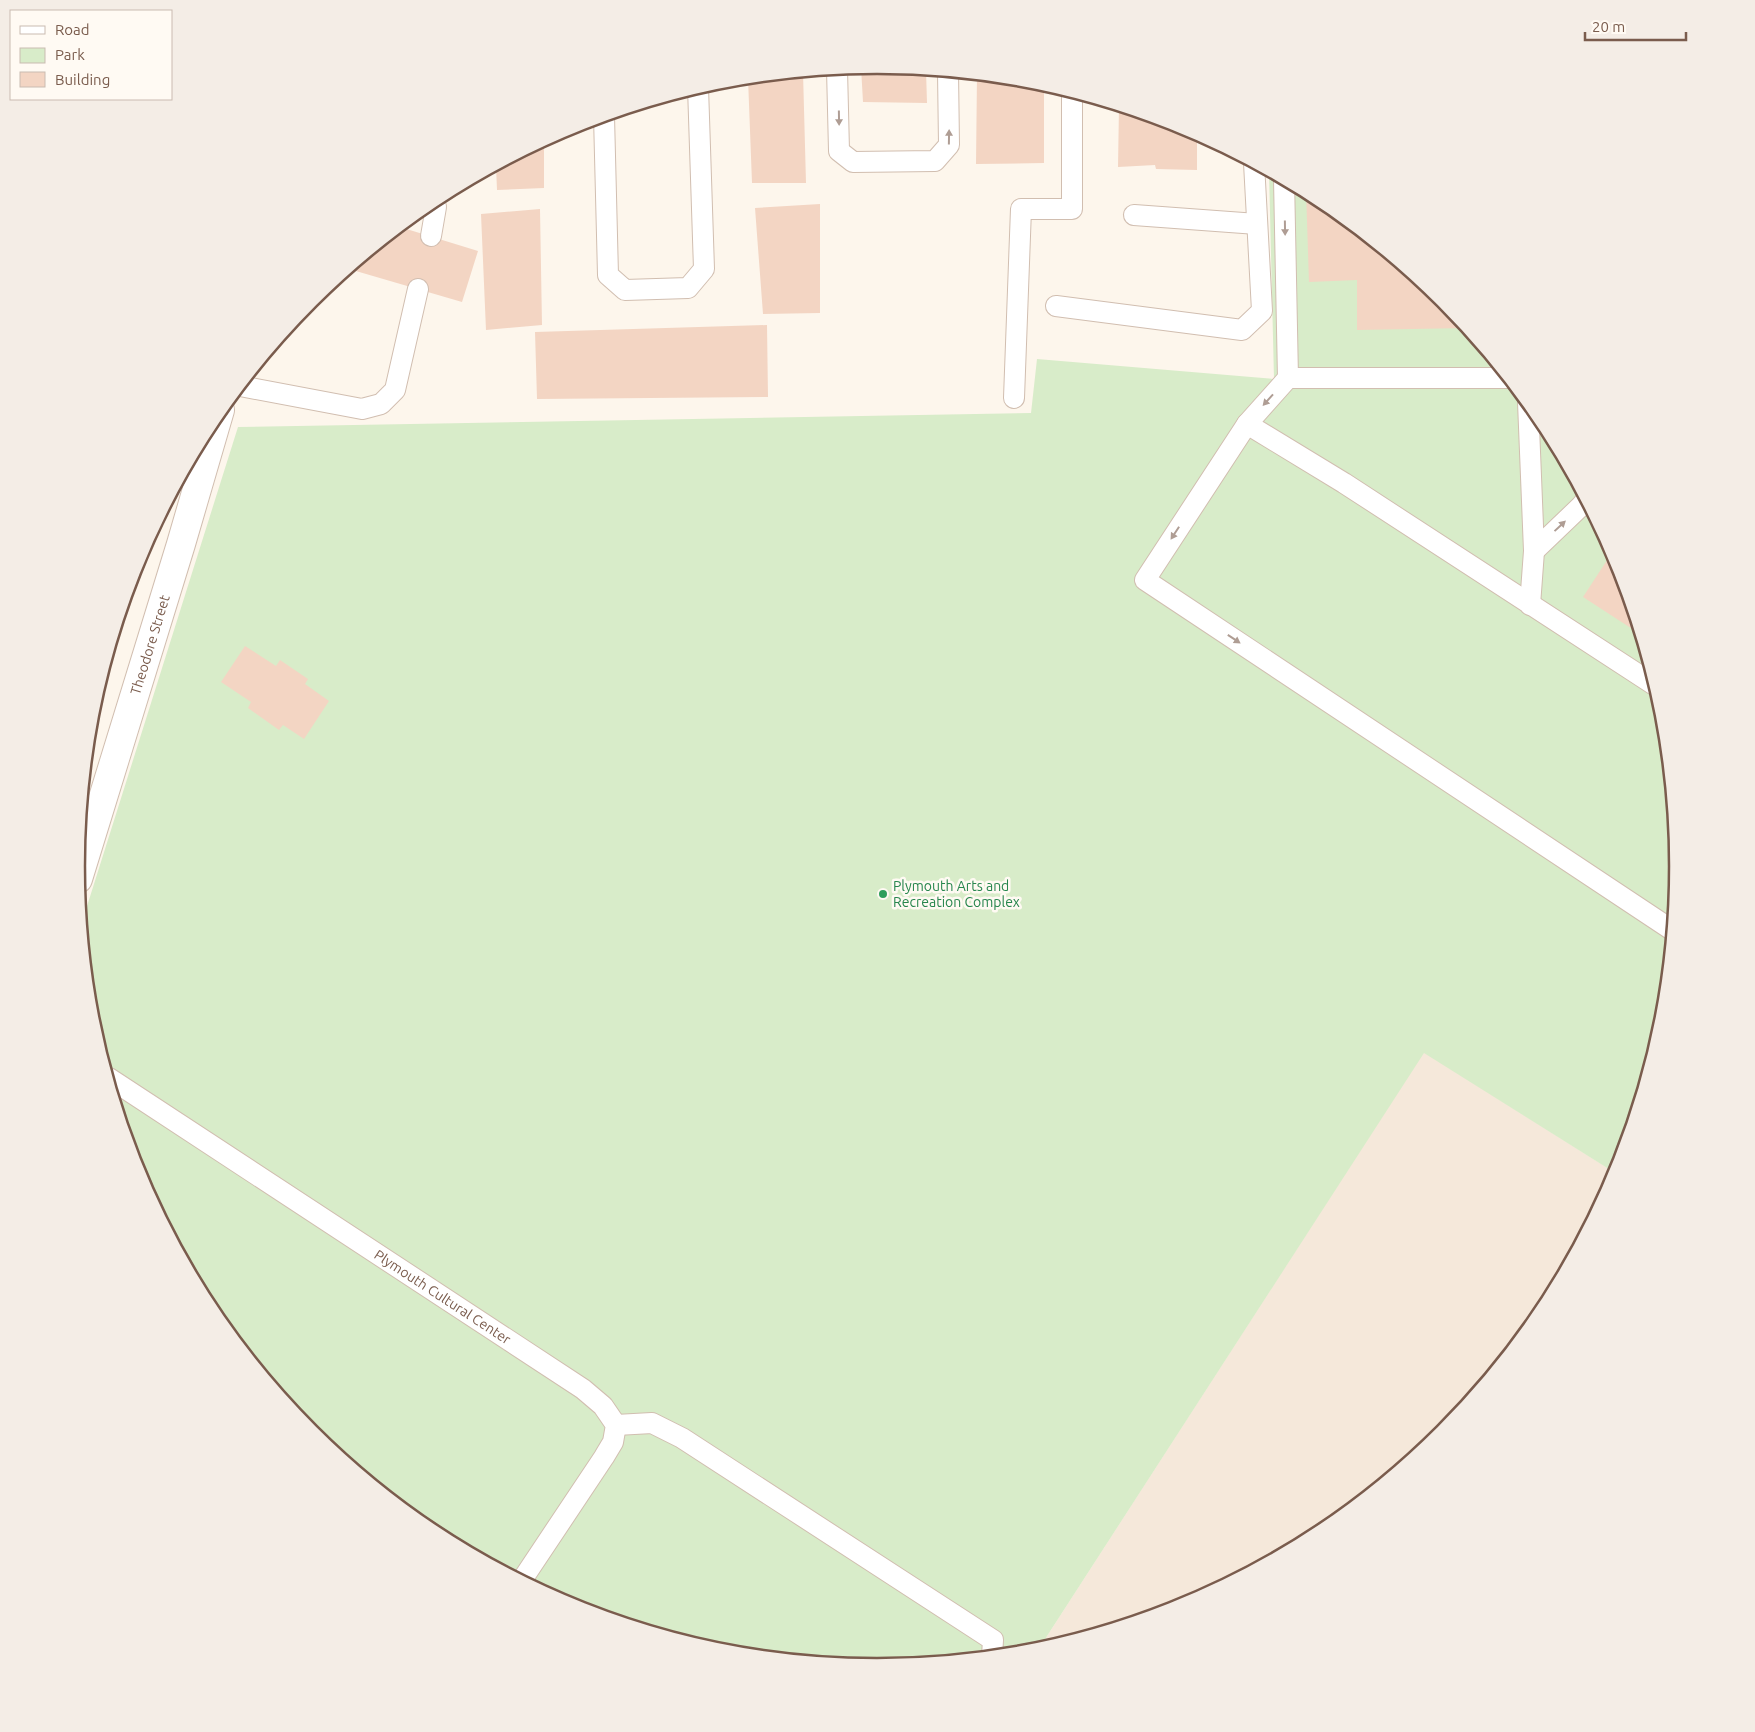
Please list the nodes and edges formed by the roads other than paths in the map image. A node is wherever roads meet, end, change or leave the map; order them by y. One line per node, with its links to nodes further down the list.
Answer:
1 (837, 75): 2 (lane, one-way to 2)
2 (948, 77)
3 (698, 95): 5 (lane)
4 (1072, 98): 17 (lane)
5 (604, 123)
6 (1254, 169): 10 (lane)
7 (1284, 186): 14 (lane, one-way to 14)
8 (436, 208): 11 (lane)
9 (1134, 215): 10 (lane)
10 (1257, 224): 13 (lane)
11 (431, 236)
12 (418, 289): 16 (lane)
13 (1056, 306)
14 (1288, 378): 15 (lane); 19 (lane, one-way to 19)
15 (1501, 378)
16 (247, 387)
17 (1014, 398)
18 (1529, 416): 22 (lane)
19 (1247, 424): 23 (lane); 26 (lane, one-way to 26)
20 (212, 437): 25 (street, Theodore Street)
21 (1582, 505): 22 (lane, one-way to 21)
22 (1534, 551): 23 (lane)
23 (1530, 605): 24 (lane)
24 (1648, 681)
25 (85, 855)
26 (1667, 927)
27 (115, 1082): 28 (lane, Plymouth Cultural Center)
28 (616, 1424): 29 (lane); 30 (lane)
29 (525, 1576)
30 (992, 1649)

